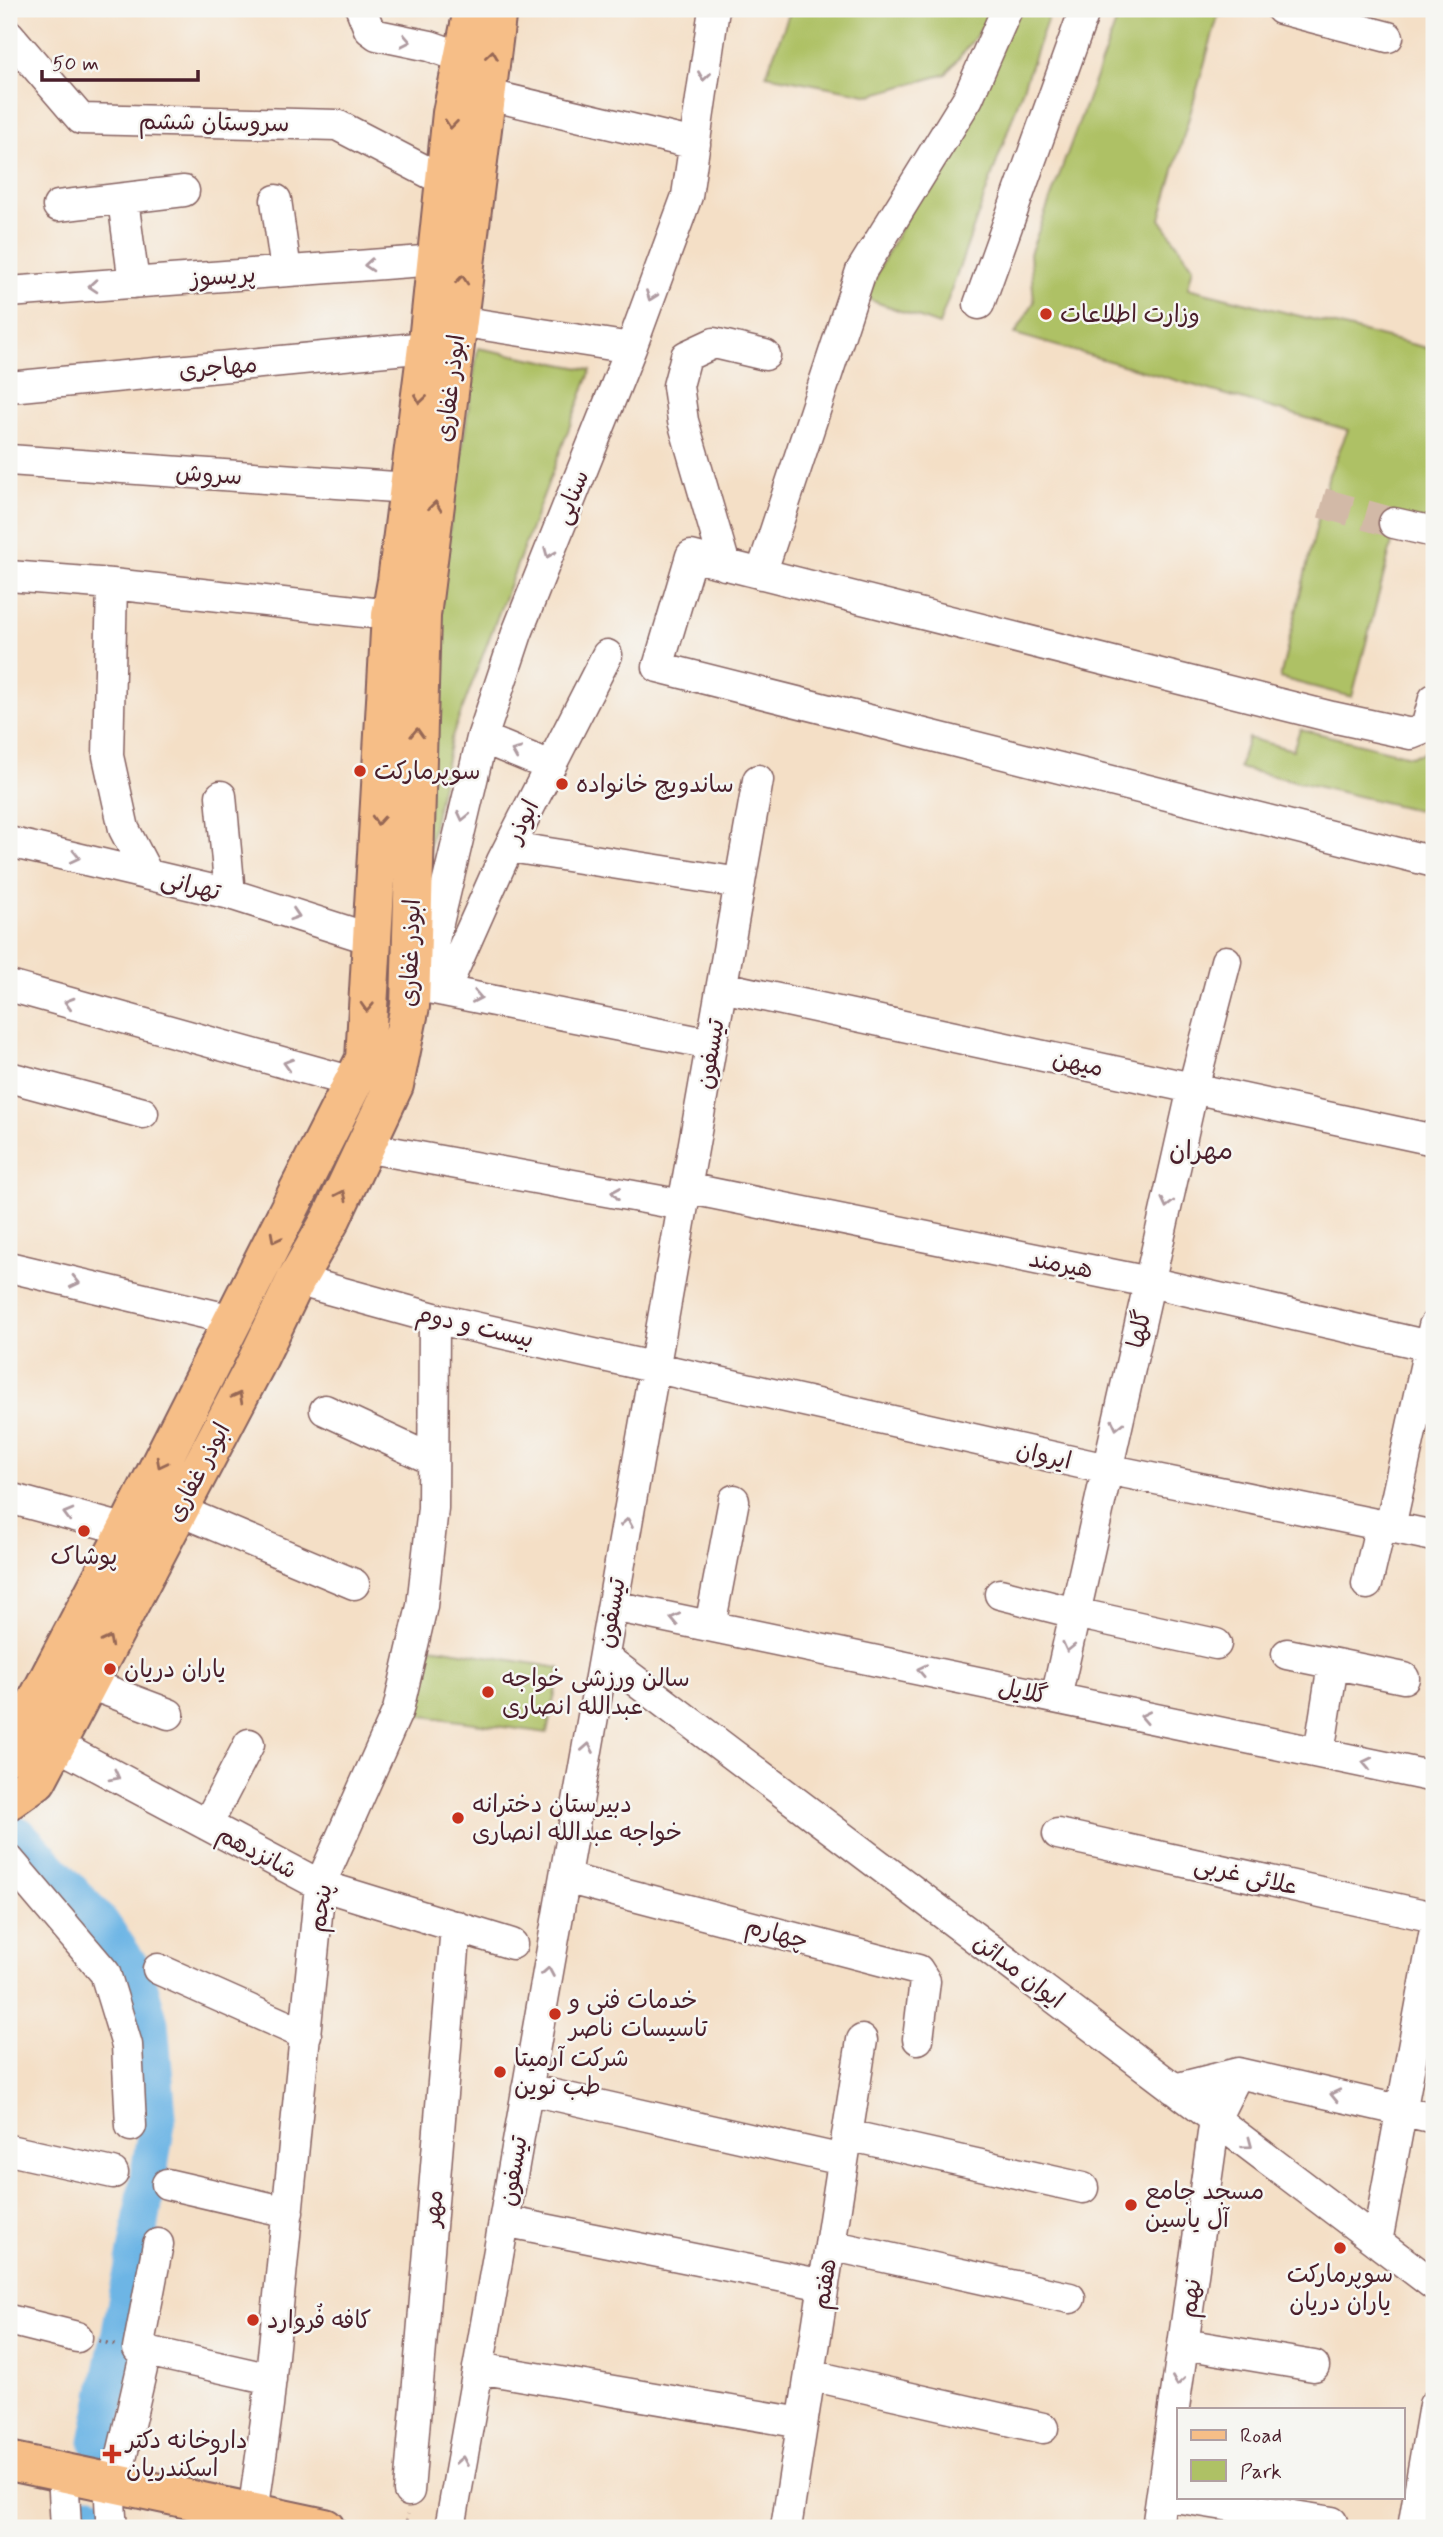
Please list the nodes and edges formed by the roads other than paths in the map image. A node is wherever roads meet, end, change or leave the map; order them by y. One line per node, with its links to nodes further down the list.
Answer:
1 (361, 9): 10 (street, one-way to 10)
2 (473, 9): 10 (main road, ابوذر غفاری)
3 (497, 9): 11 (main road, ابوذر غفاری, one-way to 3)
4 (714, 9): 12 (street, سنایی, one-way to 12)
5 (1007, 9): 33 (street)
6 (1086, 9): 22 (street)
7 (1280, 9): 9 (street)
8 (9, 35): 13 (street, سروستان ششم)
9 (1388, 37)
10 (464, 58): 13 (main road, ابوذر غفاری, one-way to 13)
11 (485, 94): 12 (street); 23 (main road, ابوذر غفاری, one-way to 11)
12 (695, 144): 25 (street, سنایی, one-way to 25)
13 (445, 181): 18 (main road, ابوذر غفاری)
14 (184, 191): 15 (street)
15 (123, 200): 17 (street); 20 (street)
16 (276, 200): 19 (street)
17 (58, 206)
18 (437, 260): 19 (street, پریسوز, one-way to 19); 24 (main road, ابوذر غفاری)
19 (286, 271): 20 (street, پریسوز)
20 (134, 283): 21 (street, پریسوز, one-way to 21)
21 (9, 292)
22 (979, 304)
23 (458, 321): 25 (street); 51 (main road, ابوذر غفاری, one-way to 23)
24 (427, 347): 27 (street, مهاجری); 29 (main road, ابوذر غفاری, one-way to 29)
25 (631, 348): 39 (street, سنایی, one-way to 39)
26 (765, 355): 32 (street)
27 (9, 387)
28 (9, 460): 29 (street, سروش)
29 (409, 488): 36 (main road, ابوذر غفاری)
30 (1394, 523): 31 (street)
31 (1434, 532)
32 (725, 565): 33 (street); 45 (street)
33 (761, 574): 38 (street)
34 (9, 576): 35 (street)
35 (111, 584): 36 (street); 46 (street)
36 (391, 615): 49 (main road, ابوذر غفاری, one-way to 49)
37 (607, 655): 40 (street, ابوذر)
38 (1434, 699)
39 (482, 738): 40 (street, one-way to 39); 51 (street, سنایی, one-way to 51)
40 (550, 766): 44 (street, ابوذر)
41 (758, 779): 47 (street, تیسفون)
42 (221, 796): 48 (street)
43 (9, 842): 46 (street, تهرانی, one-way to 46)
44 (509, 846): 47 (street); 51 (street, ابوذر)
45 (1434, 862)
46 (148, 875): 48 (street, تهرانی)
47 (740, 883): 53 (street, تیسفون)
48 (230, 894): 49 (street, تهرانی, one-way to 49)
49 (371, 939): 51 (main road); 56 (main road, ابوذر غفاری, one-way to 56)
50 (1226, 961): 57 (street, گلها)
51 (422, 977): 54 (street, one-way to 54); 60 (main road, ابوذر غفاری)
52 (9, 986): 56 (street, one-way to 52)
53 (722, 987): 54 (street, تیسفون); 57 (street, میهن)
54 (711, 1044): 61 (street, تیسفون)
55 (9, 1077): 58 (street)
56 (353, 1082): 66 (main road, ابوذر غفاری, one-way to 66)
57 (1193, 1088): 59 (street, میهن); 64 (street, گلها, one-way to 64)
58 (143, 1113)
59 (1434, 1140)
60 (364, 1147): 61 (street, هیرمند, one-way to 60); 63 (main road, ابوذر غفاری, one-way to 60)
61 (685, 1197): 64 (street, هیرمند); 68 (street, تیسفون)
62 (9, 1267): 66 (street, one-way to 66)
63 (296, 1280): 65 (street, بیست و دوم); 74 (main road, ابوذر غفاری, one-way to 63)
64 (1149, 1282): 67 (street, هیرمند); 71 (street, گلها, one-way to 71)
65 (434, 1318): 68 (street, بیست و دوم); 70 (street, پنجم)
66 (233, 1320): 76 (main road, ابوذر غفاری, one-way to 76)
67 (1433, 1340): 75 (street)
68 (655, 1367): 71 (street, ایروان); 81 (street, تیسفون, one-way to 68)
69 (325, 1410): 70 (street)
70 (433, 1460): 102 (street, پنجم)
71 (1107, 1469): 75 (street, ایروان); 82 (street, گلها)
72 (9, 1499): 76 (street, one-way to 72)
73 (734, 1500): 83 (street)
74 (178, 1510): 78 (street); 89 (main road, ابوذر غفاری, one-way to 74)
75 (1385, 1525): 77 (street, ایروان); 79 (street)
76 (127, 1530): 94 (main road, ابوذر غفاری)
77 (1434, 1536)
78 (354, 1584)
79 (1367, 1584)
80 (1000, 1594): 82 (street)
81 (613, 1606): 83 (street, گلایل, one-way to 81); 86 (street, تیسفون)
82 (1075, 1613): 84 (street); 90 (street, گلها, one-way to 90)
83 (710, 1626): 90 (street, گلایل, one-way to 83)
84 (1216, 1644)
85 (1287, 1654): 87 (street)
86 (604, 1657): 101 (street, تیسفون, one-way to 86); 113 (street, ایوان مدائن)
87 (1334, 1664): 88 (street); 95 (street)
88 (1404, 1678)
89 (87, 1683): 91 (street); 92 (main road, ابوذر غفاری)
90 (1056, 1698): 95 (street, گلایل, one-way to 90)
91 (169, 1714)
92 (55, 1744): 97 (main road, ابوذر غفاری); 98 (street, شانزدهم, one-way to 98)
93 (249, 1744): 98 (street)
94 (10, 1751)
95 (1319, 1753): 96 (street, گلایل, one-way to 95)
96 (1434, 1777)
97 (9, 1800)
98 (207, 1825): 102 (street, شانزدهم)
99 (1058, 1833): 103 (street, علائی غربی)
100 (9, 1860): 117 (street)
101 (565, 1878): 109 (street, چهارم); 112 (street, تیسفون, one-way to 101)
102 (320, 1885): 104 (street, شانزدهم); 108 (street, پنجم)
103 (1434, 1917)
104 (456, 1926): 106 (street, شانزدهم); 145 (street, مهر)
105 (1434, 1934): 114 (street)
106 (512, 1944)
107 (158, 1969): 108 (street)
108 (306, 2035): 123 (street, پنجم)
109 (918, 2039)
110 (862, 2040): 118 (street, هفتم)
111 (1238, 2073): 113 (street); 114 (street, one-way to 111); 116 (street, نهم)
112 (527, 2089): 118 (street); 124 (street, تیسفون)
113 (1174, 2089): 116 (street, ایوان مدائن)
114 (1401, 2111): 115 (street); 125 (street)
115 (1434, 2118)
116 (1215, 2119): 125 (street, ایوان مدائن, one-way to 125); 133 (street, نهم)
117 (131, 2126)
118 (845, 2148): 122 (street); 127 (street, هفتم)
119 (9, 2150): 120 (street)
120 (113, 2173)
121 (167, 2184): 123 (street)
122 (1083, 2188)
123 (288, 2212): 138 (street, پنجم)
124 (505, 2221): 128 (street); 136 (street, تیسفون)
125 (1377, 2242): 129 (street, ایوان مدائن)
126 (158, 2244): 134 (street)
127 (830, 2245): 128 (street, هفتم); 130 (street)
128 (824, 2285): 137 (street, هفتم)
129 (1434, 2285)
130 (1070, 2298)
131 (9, 2319): 132 (street)
132 (77, 2337)
133 (1184, 2344): 135 (street); 146 (street, نهم, one-way to 146)
134 (142, 2350): 138 (street); 144 (street)
135 (1314, 2366)
136 (478, 2368): 140 (street); 154 (street, تیسفون, one-way to 136)
137 (810, 2375): 140 (street, هفتم); 141 (street)
138 (271, 2379): 149 (street, پنجم)
139 (1434, 2405): 157 (street)
140 (802, 2423): 155 (street, هفتم)
141 (1043, 2428)
142 (9, 2461): 143 (main road)
143 (63, 2473): 144 (main road); 151 (street)
144 (110, 2483): 149 (main road); 152 (street)
145 (409, 2491)
146 (1162, 2495): 147 (street); 156 (street, نهم)
147 (1177, 2497)
148 (1181, 2498): 150 (street)
149 (252, 2521): 153 (main road)
150 (1332, 2522)
151 (66, 2528)
152 (112, 2528)
153 (325, 2528)
154 (450, 2528)
155 (786, 2528)
156 (1157, 2528)
157 (1413, 2528)

